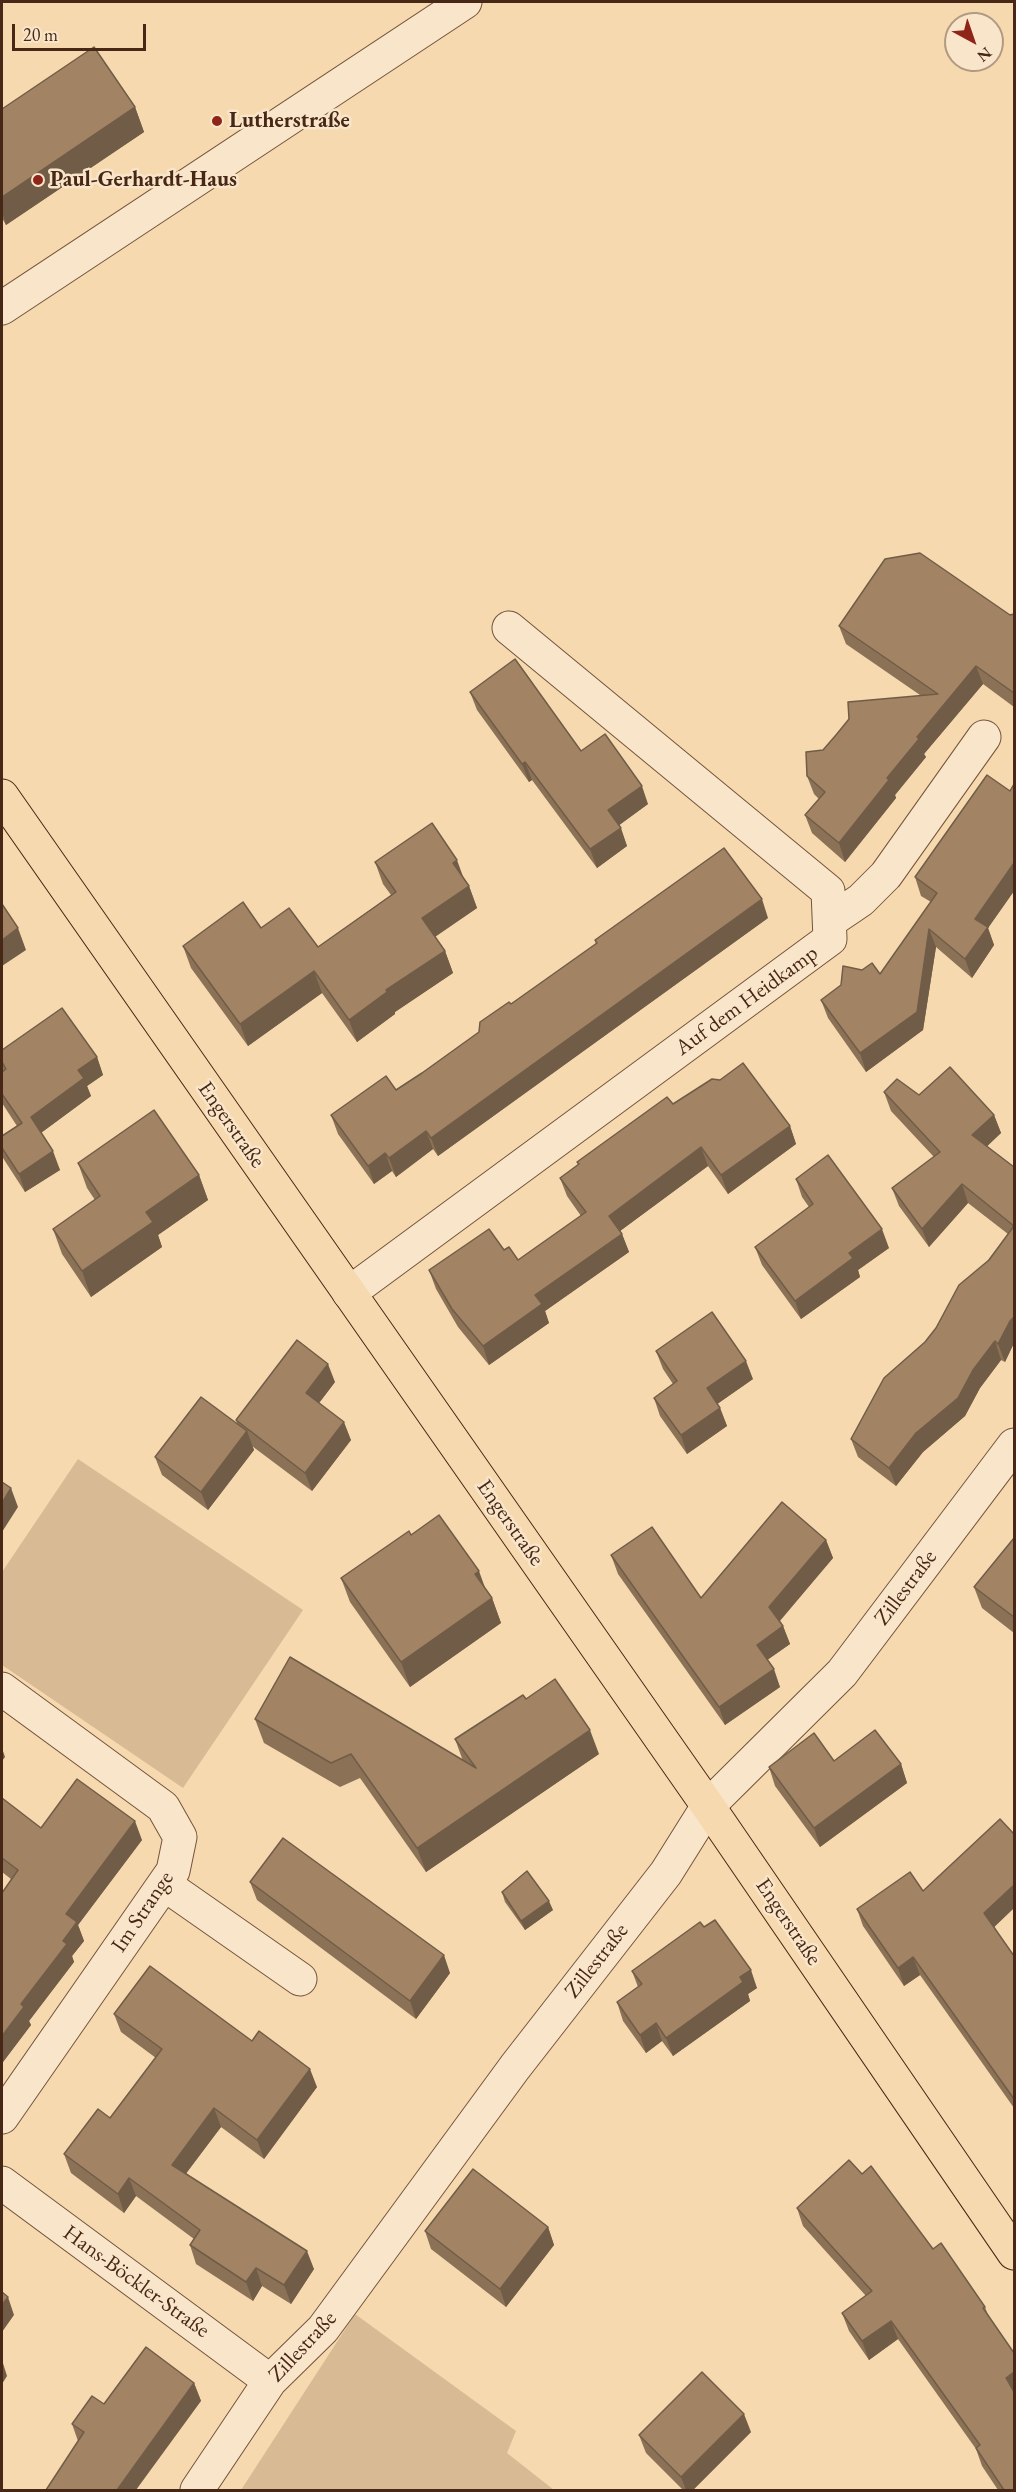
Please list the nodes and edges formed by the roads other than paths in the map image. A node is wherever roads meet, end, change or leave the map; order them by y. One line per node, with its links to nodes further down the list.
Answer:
1 (465, 2): 2 (street)
2 (2, 308)
3 (509, 628): 6 (street, Auf dem Heidkamp)
4 (984, 737): 6 (street)
5 (2, 796): 7 (main road, Engerstraße)
6 (830, 921): 7 (street, Auf dem Heidkamp)
7 (349, 1293): 10 (main road, Engerstraße)
8 (1014, 1445): 10 (street, Zillestraße)
9 (2, 1689): 11 (street, Im Strange)
10 (708, 1806): 15 (main road, Engerstraße); 16 (street, Zillestraße)
11 (164, 1884): 12 (street); 13 (street, Im Strange)
12 (300, 1979)
13 (2, 2116)
14 (2, 2183): 16 (street, Hans-Böckler-Straße)
15 (1014, 2253)
16 (270, 2381): 17 (street, Zillestraße)
17 (197, 2490)

